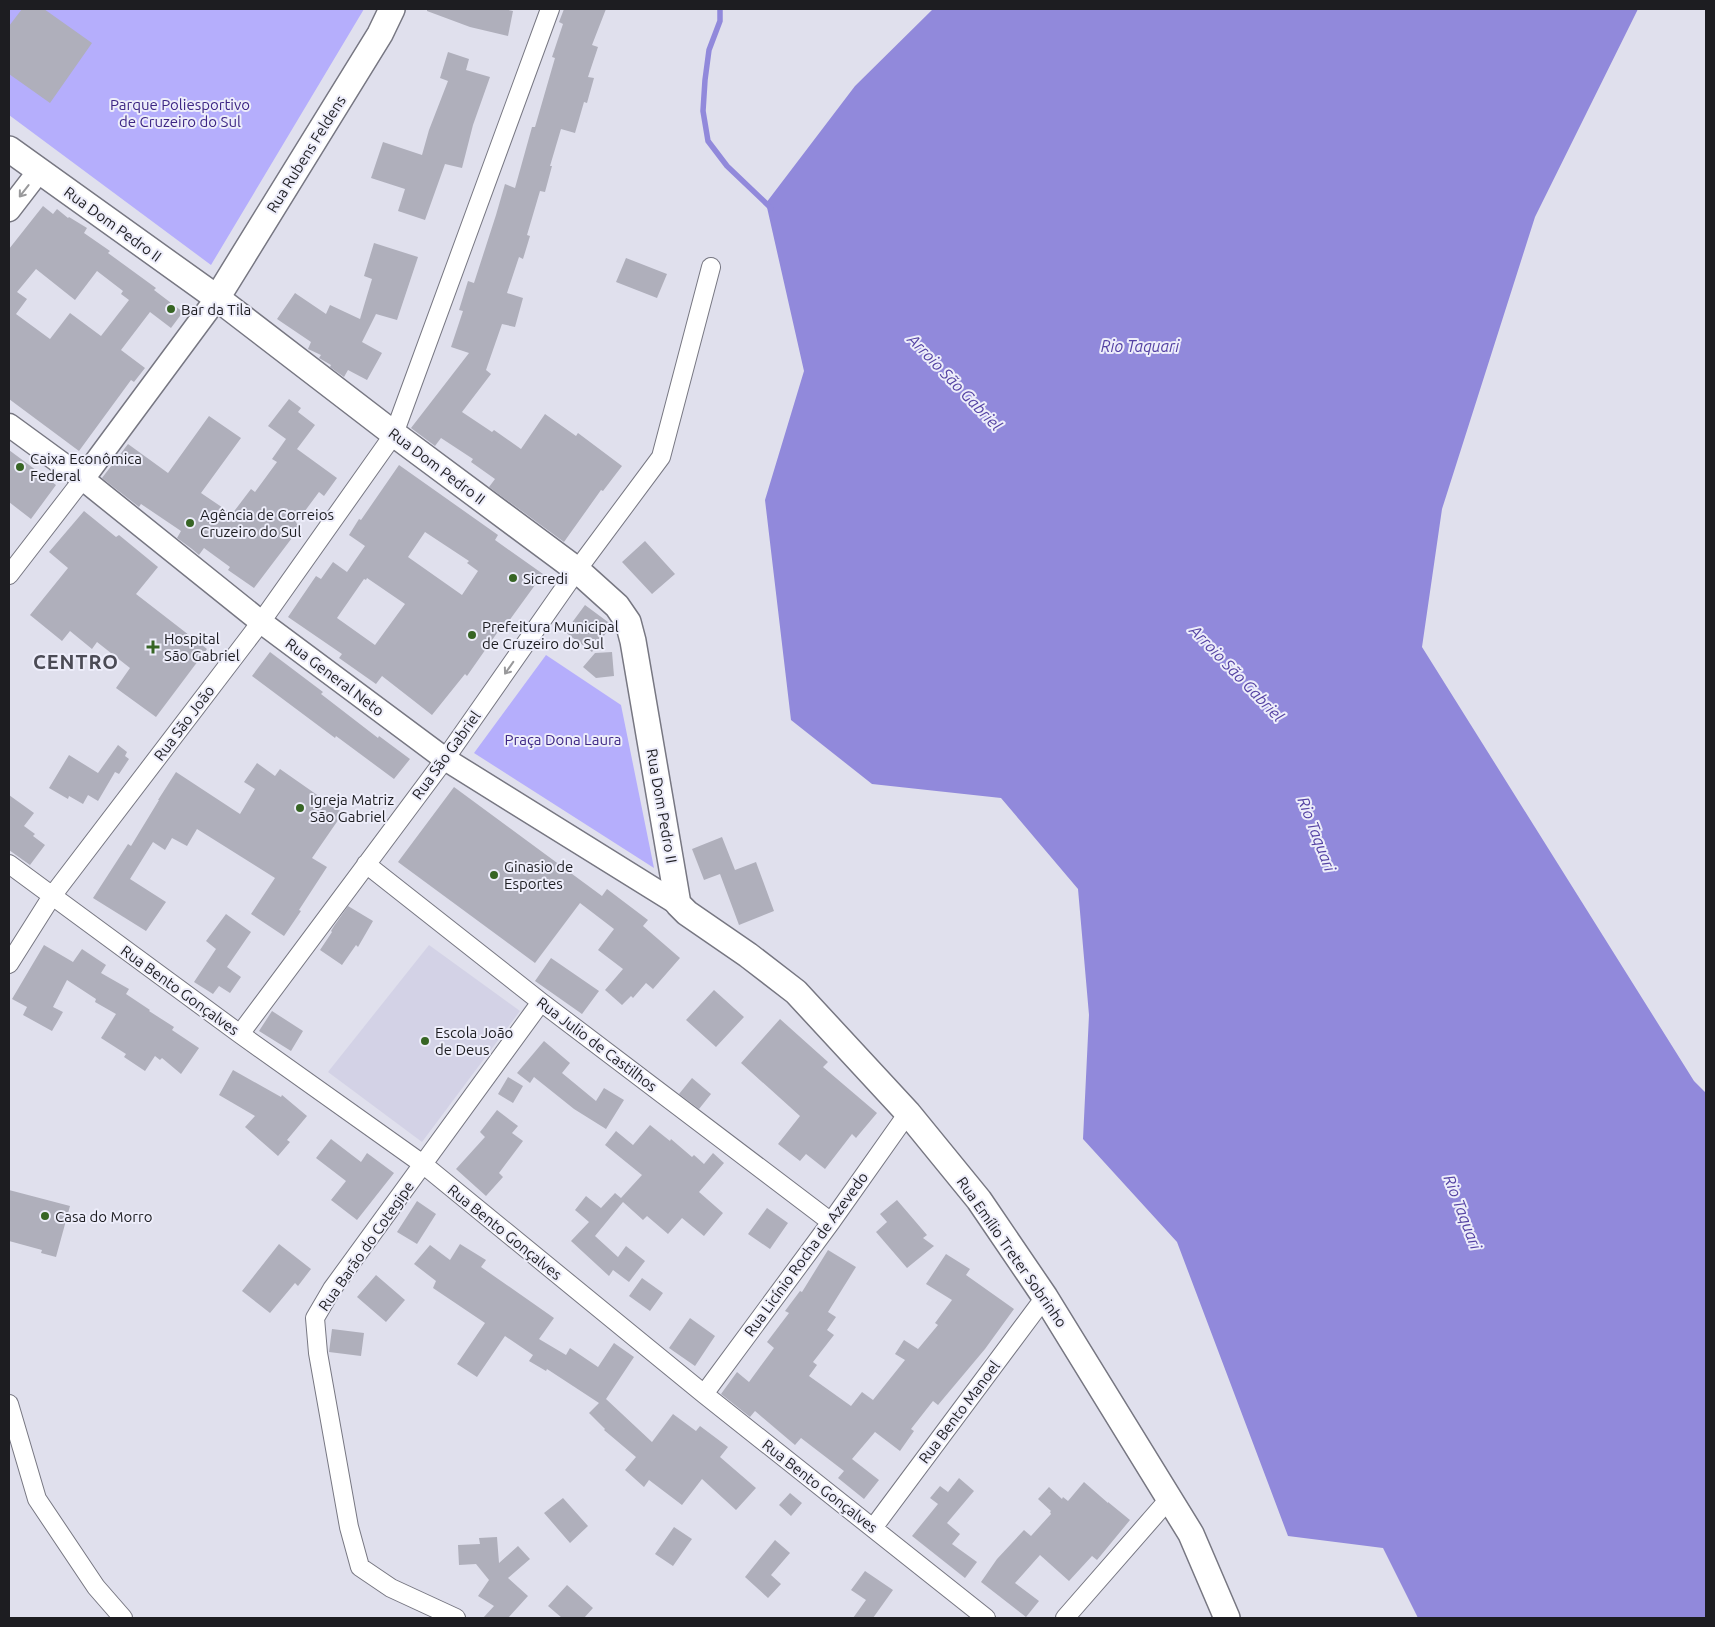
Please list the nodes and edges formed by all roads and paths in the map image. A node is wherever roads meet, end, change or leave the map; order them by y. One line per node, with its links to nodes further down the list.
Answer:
1 (392, 9): 7 (main road, Rua Rubens Feldens)
2 (550, 9): 9 (street, Rua São João)
3 (9, 149): 4 (main road, Rua Dom Pedro II)
4 (39, 171): 5 (street, one-way to 5); 7 (main road, Rua Dom Pedro II)
5 (9, 210)
6 (710, 267): 11 (street, Rua São Gabriel)
7 (217, 298): 9 (main road, Rua Dom Pedro II); 10 (street)
8 (9, 425): 10 (street, Rua General Neto)
9 (394, 434): 11 (main road, Rua Dom Pedro II); 13 (street, Rua São João)
10 (83, 479): 12 (street); 13 (street, Rua General Neto)
11 (577, 570): 14 (street, Rua São Gabriel, one-way to 14); 18 (main road, Rua Dom Pedro II)
12 (9, 575)
13 (262, 622): 14 (street, Rua General Neto); 17 (street, Rua São João)
14 (445, 759): 16 (street, Rua São Gabriel); 18 (street, Rua General Neto)
15 (9, 864): 17 (street, Rua Bento Gonçalves)
16 (366, 864): 20 (street, Rua Julio de Castilhos); 21 (street, Rua São Gabriel)
17 (52, 896): 19 (street, Rua São João); 21 (street, Rua Bento Gonçalves)
18 (678, 904): 22 (main road, Rua Emílio Treter Sobrinho)
19 (9, 964)
20 (541, 1002): 23 (street, Rua Barão do Cotegipe); 24 (street, Rua Julio de Castilhos)
21 (240, 1034): 23 (street, Rua Bento Gonçalves)
22 (908, 1113): 24 (street, Rua Licínio Rocha de Azevedo); 25 (main road, Rua Emílio Treter Sobrinho)
23 (424, 1165): 26 (street, Rua Bento Gonçalves); 31 (street, Rua Barão do Cotegipe)
24 (831, 1222): 26 (street, Rua Licínio Rocha de Azevedo)
25 (1045, 1297): 28 (main road, Rua Emílio Treter Sobrinho); 29 (street, Rua Bento Manoel)
26 (704, 1394): 29 (street, Rua Bento Gonçalves)
27 (9, 1404): 30 (street)
28 (1170, 1499): 33 (street); 34 (main road, Rua Emílio Treter Sobrinho)
29 (873, 1528): 32 (street, Rua Bento Gonçalves)
30 (123, 1618)
31 (456, 1618)
32 (986, 1618)
33 (1065, 1618)
34 (1227, 1618)

